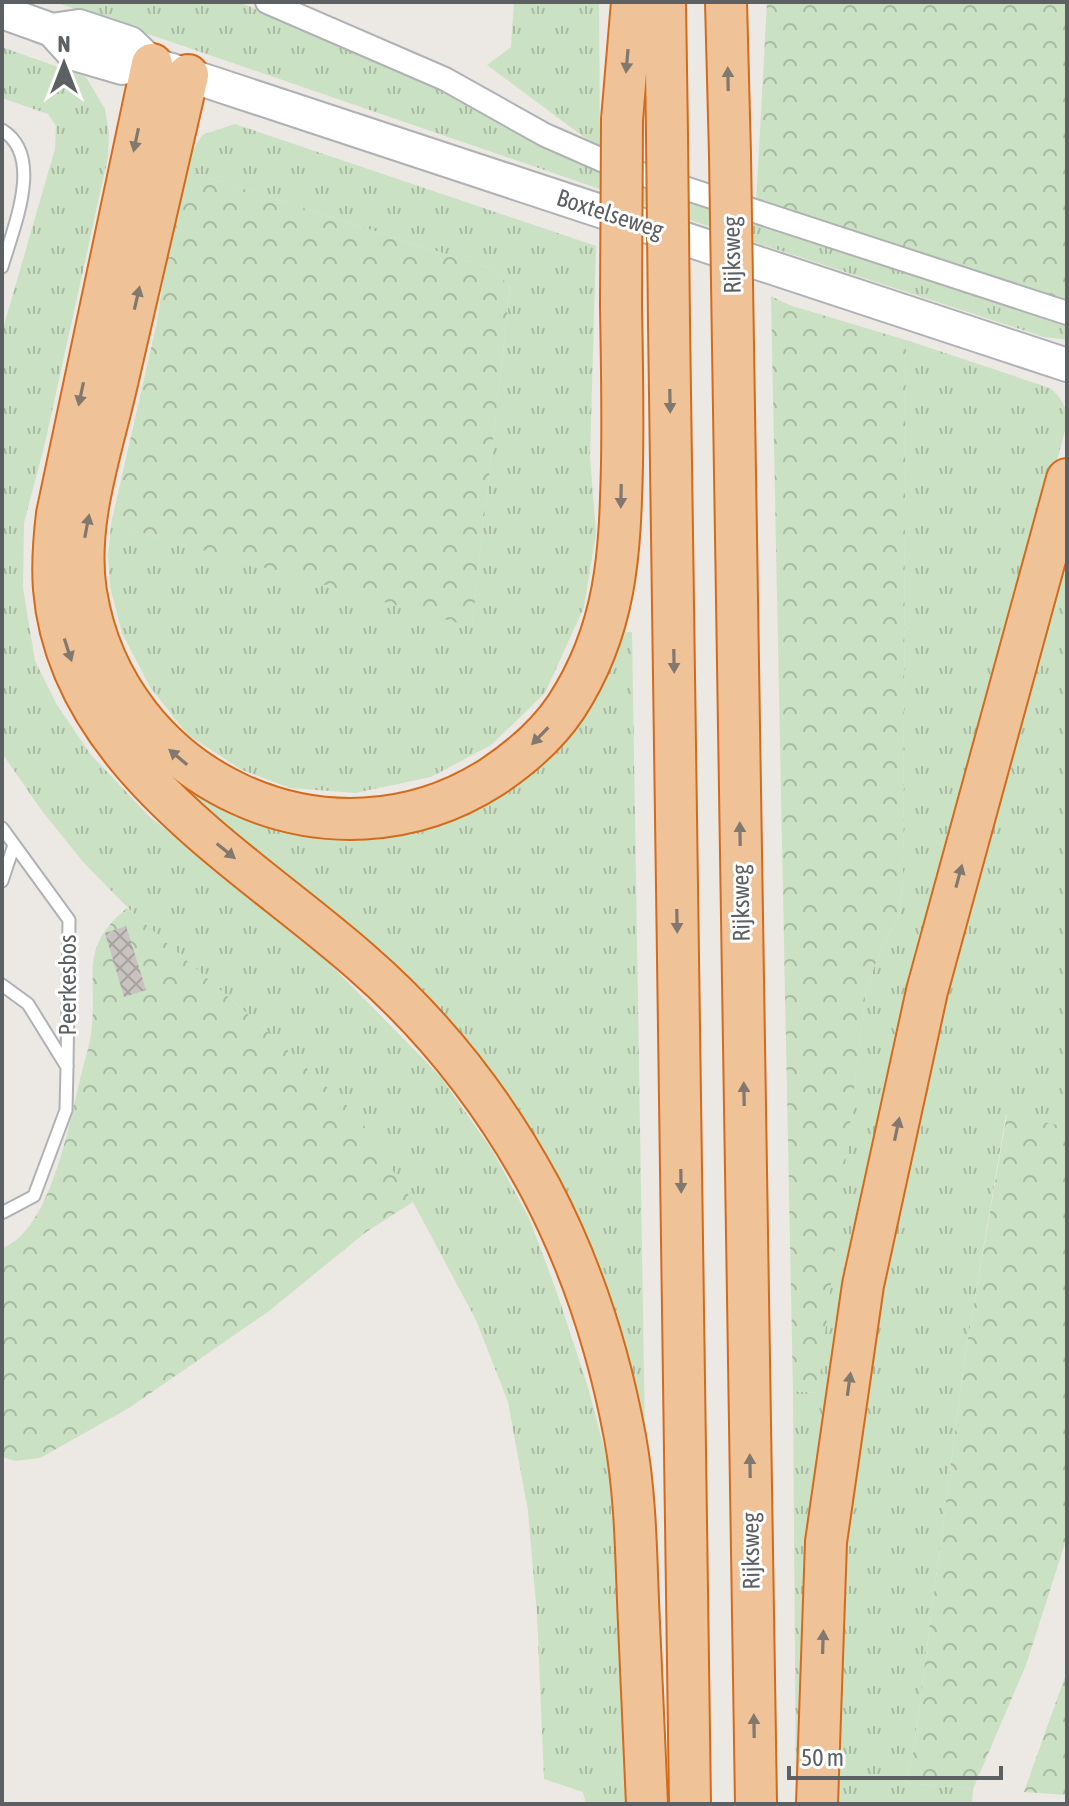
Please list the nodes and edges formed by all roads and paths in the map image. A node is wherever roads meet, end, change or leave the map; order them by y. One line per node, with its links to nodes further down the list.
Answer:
1 (267, 2): 5 (street, Boxtelseweg)
2 (632, 2): 7 (highway, one-way to 7, bridge)
3 (665, 2): 20 (highway, one-way to 20, bridge)
4 (726, 2): 21 (highway, Rijksweg, one-way to 4, bridge)
5 (315, 11): 10 (street, Boxtelseweg)
6 (2, 12): 7 (main road, Boxtelseweg)
7 (170, 69): 11 (main road, Boxtelseweg); 19 (highway, one-way to 19)
8 (2, 130): 9 (lane)
9 (2, 267)
10 (1067, 313)
11 (1067, 365)
12 (1067, 479): 22 (highway, one-way to 12)
13 (2, 828): 14 (lane, Peerkesbos)
14 (14, 845): 15 (lane); 17 (lane, Peerkesbos)
15 (2, 881)
16 (2, 985): 17 (lane)
17 (67, 1067): 18 (lane, Peerkesbos)
18 (2, 1213)
19 (647, 1804)
20 (690, 1804)
21 (756, 1804)
22 (817, 1804)

